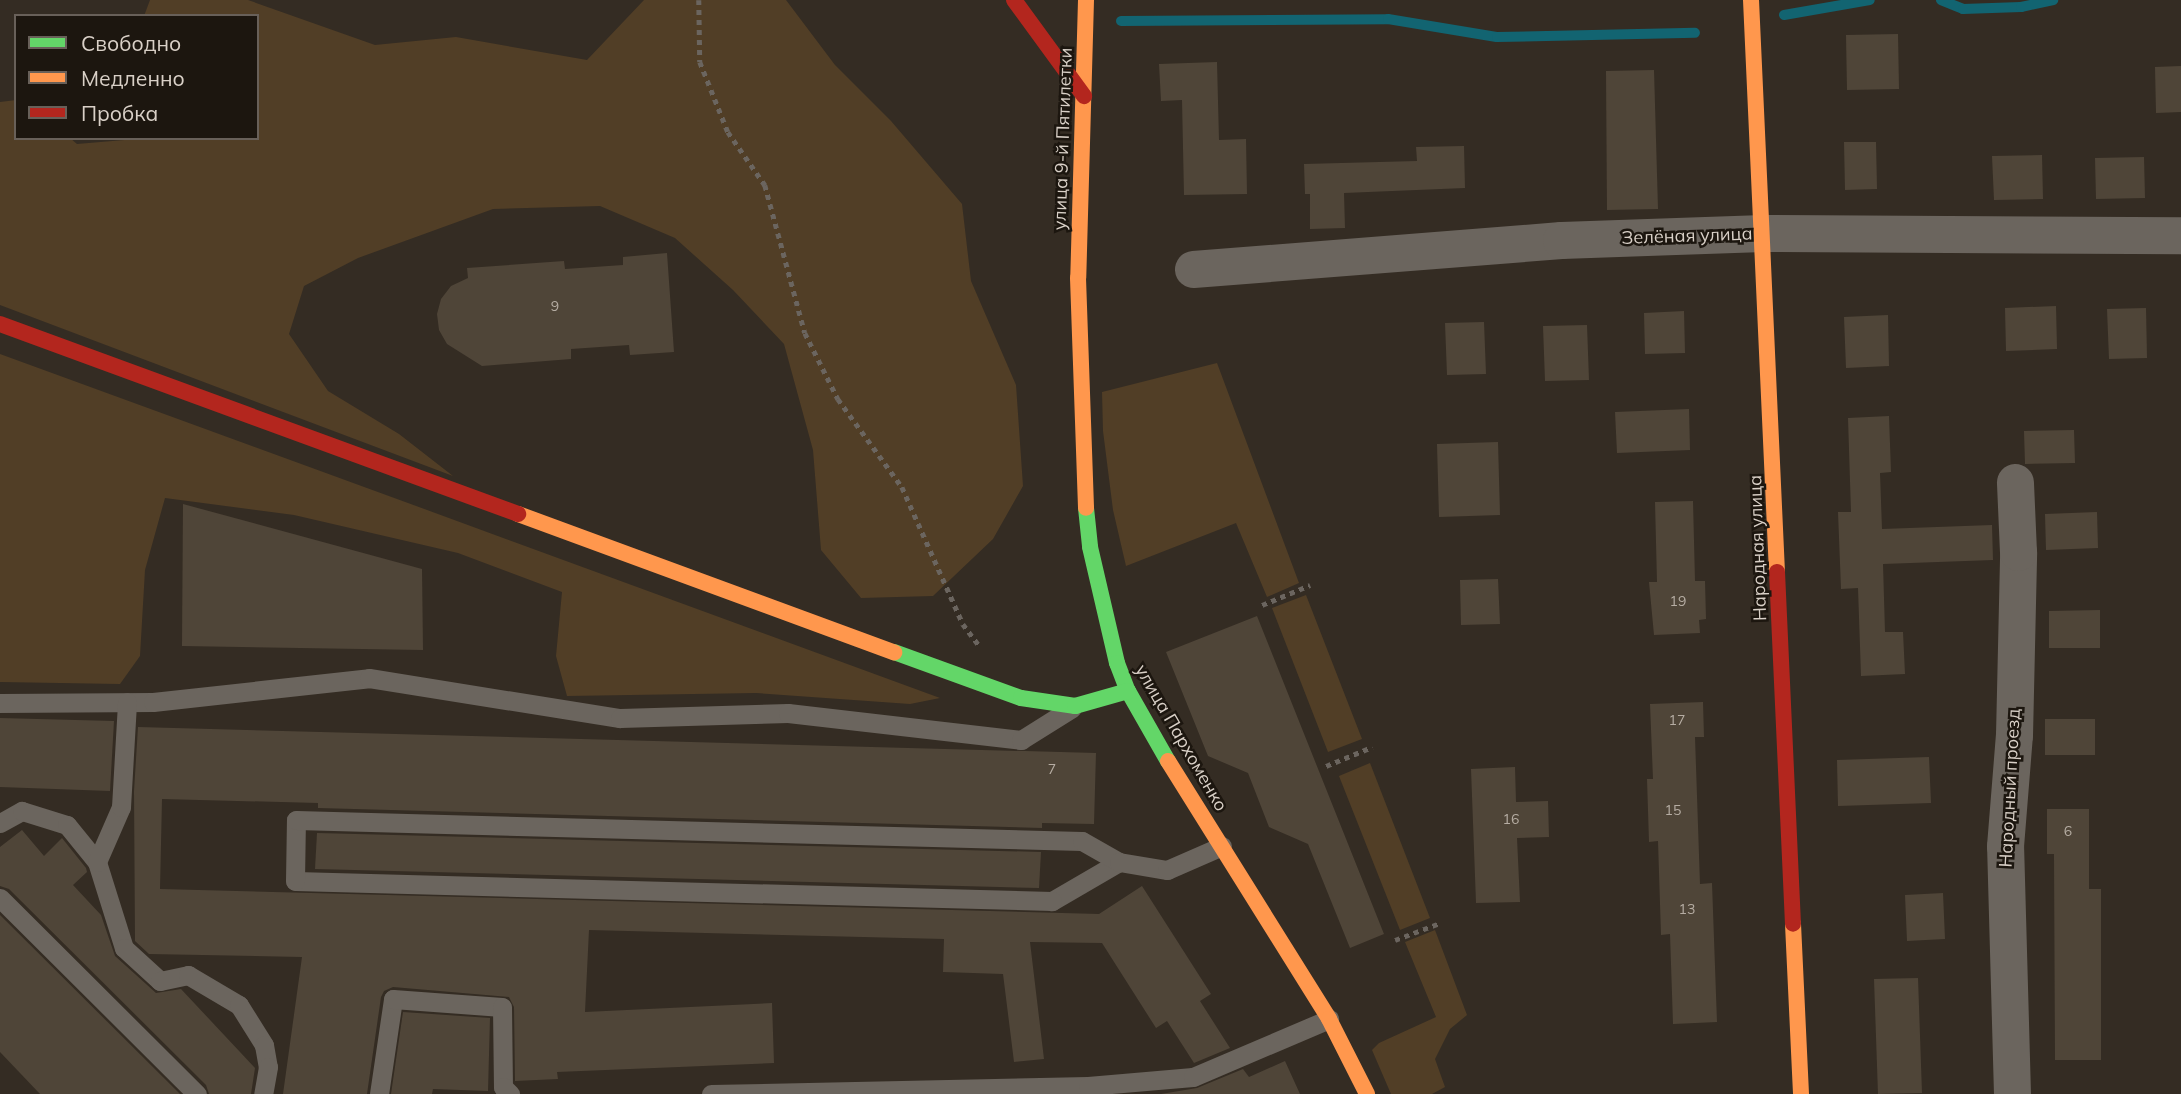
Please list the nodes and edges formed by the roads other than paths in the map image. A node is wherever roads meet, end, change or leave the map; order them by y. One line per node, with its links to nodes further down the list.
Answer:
1 (1014, 0): 4 (street)
2 (1086, 0): 4 (street, улица 9-й Пятилетки)
3 (1751, 0): 5 (street, Народная улица)
4 (1084, 96): 8 (street, улица 9-й Пятилетки)
5 (1763, 233): 6 (street, Зелёная улица); 7 (street, Зелёная улица); 27 (street, Народная улица)
6 (2181, 235)
7 (1193, 269)
8 (1078, 278): 11 (street, улица Пархоменко)
9 (0, 324): 14 (street)
10 (2015, 482): 28 (street, Народный проезд)
11 (1128, 691): 14 (street); 16 (street, улица Пархоменко)
12 (127, 702): 13 (lane); 14 (lane); 17 (lane)
13 (0, 703)
14 (1076, 706)
15 (0, 822): 17 (lane)
16 (1222, 846): 18 (lane); 20 (street, улица Пархоменко)
17 (97, 862): 22 (lane)
18 (1119, 862): 18 (lane)
19 (0, 898): 21 (lane)
20 (1329, 1019): 25 (lane); 26 (street, улица Пархоменко)
21 (197, 1094)
22 (263, 1094)
23 (379, 1094): 24 (lane)
24 (510, 1094)
25 (711, 1094)
26 (1367, 1094)
27 (1801, 1094)
28 (2012, 1094)

